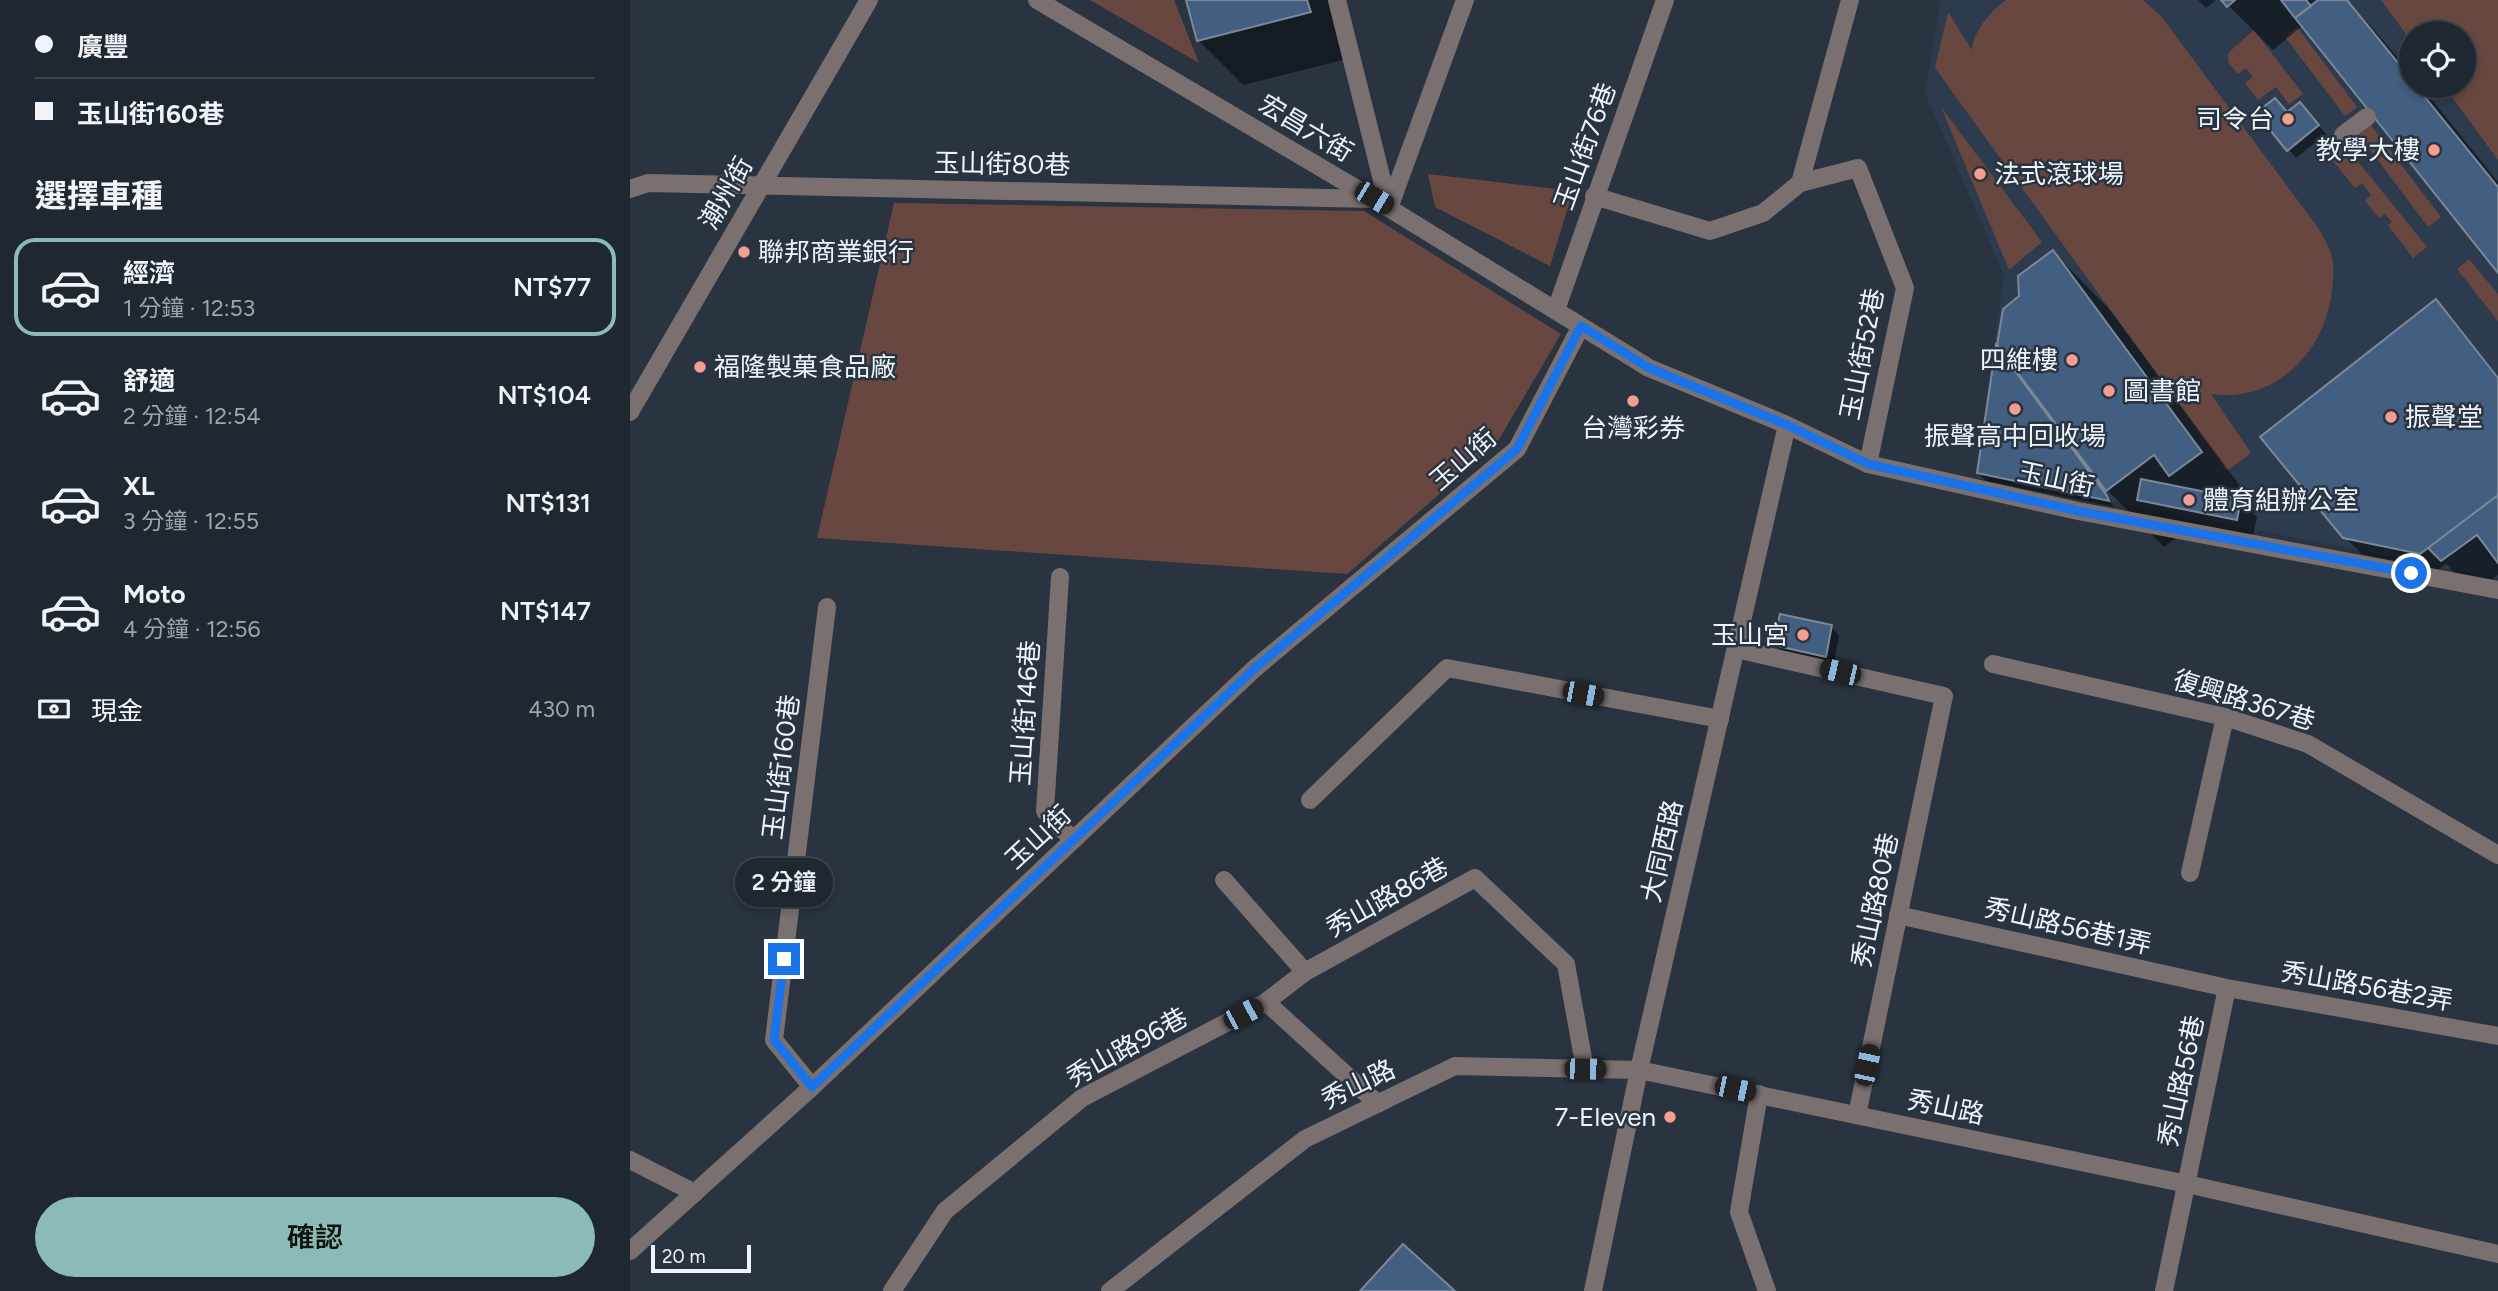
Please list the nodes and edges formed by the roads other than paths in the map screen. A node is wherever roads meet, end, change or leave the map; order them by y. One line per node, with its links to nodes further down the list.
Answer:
1 (869, 0): 10 (street, 潮州街)
2 (1037, 0): 13 (street, 宏昌六街)
3 (1337, 0): 13 (street)
4 (1465, 0): 13 (street)
5 (1665, 0): 12 (street, 玉山街76巷)
6 (1850, 0): 9 (street)
7 (2367, 117): 8 (street)
8 (2343, 135)
9 (1800, 183): 12 (street, 玉山街52巷); 18 (street, 玉山街52巷)
10 (760, 186): 11 (street, 玉山街80巷); 13 (street, 玉山街80巷); 16 (street, 潮州街)
11 (630, 189)
12 (1594, 196): 14 (street, 玉山街76巷)
13 (1382, 203): 14 (street, 宏昌六街)
14 (1556, 310): 15 (street, 宏昌六街)
15 (1581, 326): 17 (street, 玉山街); 27 (street, 玉山街)
16 (630, 412)
17 (1787, 425): 18 (street, 玉山街); 22 (street, 大同西路)
18 (1868, 464): 20 (street, 玉山街)
19 (1060, 577): 27 (street, 玉山街146巷)
20 (2498, 590)
21 (828, 607): 38 (street, 玉山街160巷)
22 (1736, 649): 25 (street, 大同西路); 31 (street, 秀山路80巷)
23 (1993, 664): 24 (street, 復興路367巷)
24 (2225, 717): 28 (street, 復興路367巷); 29 (street)
25 (1720, 719): 26 (street); 37 (street, 大同西路)
26 (1310, 800)
27 (1073, 840): 38 (street, 玉山街)
28 (2498, 855)
29 (2190, 873)
30 (1224, 880): 32 (street)
31 (1898, 915): 33 (street, 秀山路56巷1弄); 41 (street, 秀山路80巷)
32 (1305, 972): 34 (street, 秀山路96巷); 36 (street, 秀山路86巷)
33 (2227, 988): 35 (street, 秀山路56巷2弄); 43 (street, 秀山路56巷)
34 (1266, 1002): 40 (street); 47 (street, 秀山路96巷)
35 (2498, 1036)
36 (1585, 1069): 37 (street, 秀山路); 40 (street, 秀山路)
37 (1639, 1070): 39 (street, 秀山路); 49 (street, 大同西路)
38 (812, 1087): 44 (street, 玉山街)
39 (1759, 1094): 41 (street, 秀山路); 50 (street)
40 (1378, 1104): 48 (street, 秀山路)
41 (1857, 1115): 43 (street, 秀山路)
42 (630, 1160): 44 (street)
43 (2187, 1184): 46 (street, 秀山路); 51 (street, 秀山路56巷)
44 (695, 1192): 45 (street, 玉山街)
45 (630, 1251)
46 (2498, 1254)
47 (892, 1291)
48 (1110, 1291)
49 (1593, 1291)
50 (1767, 1291)
51 (2164, 1291)

